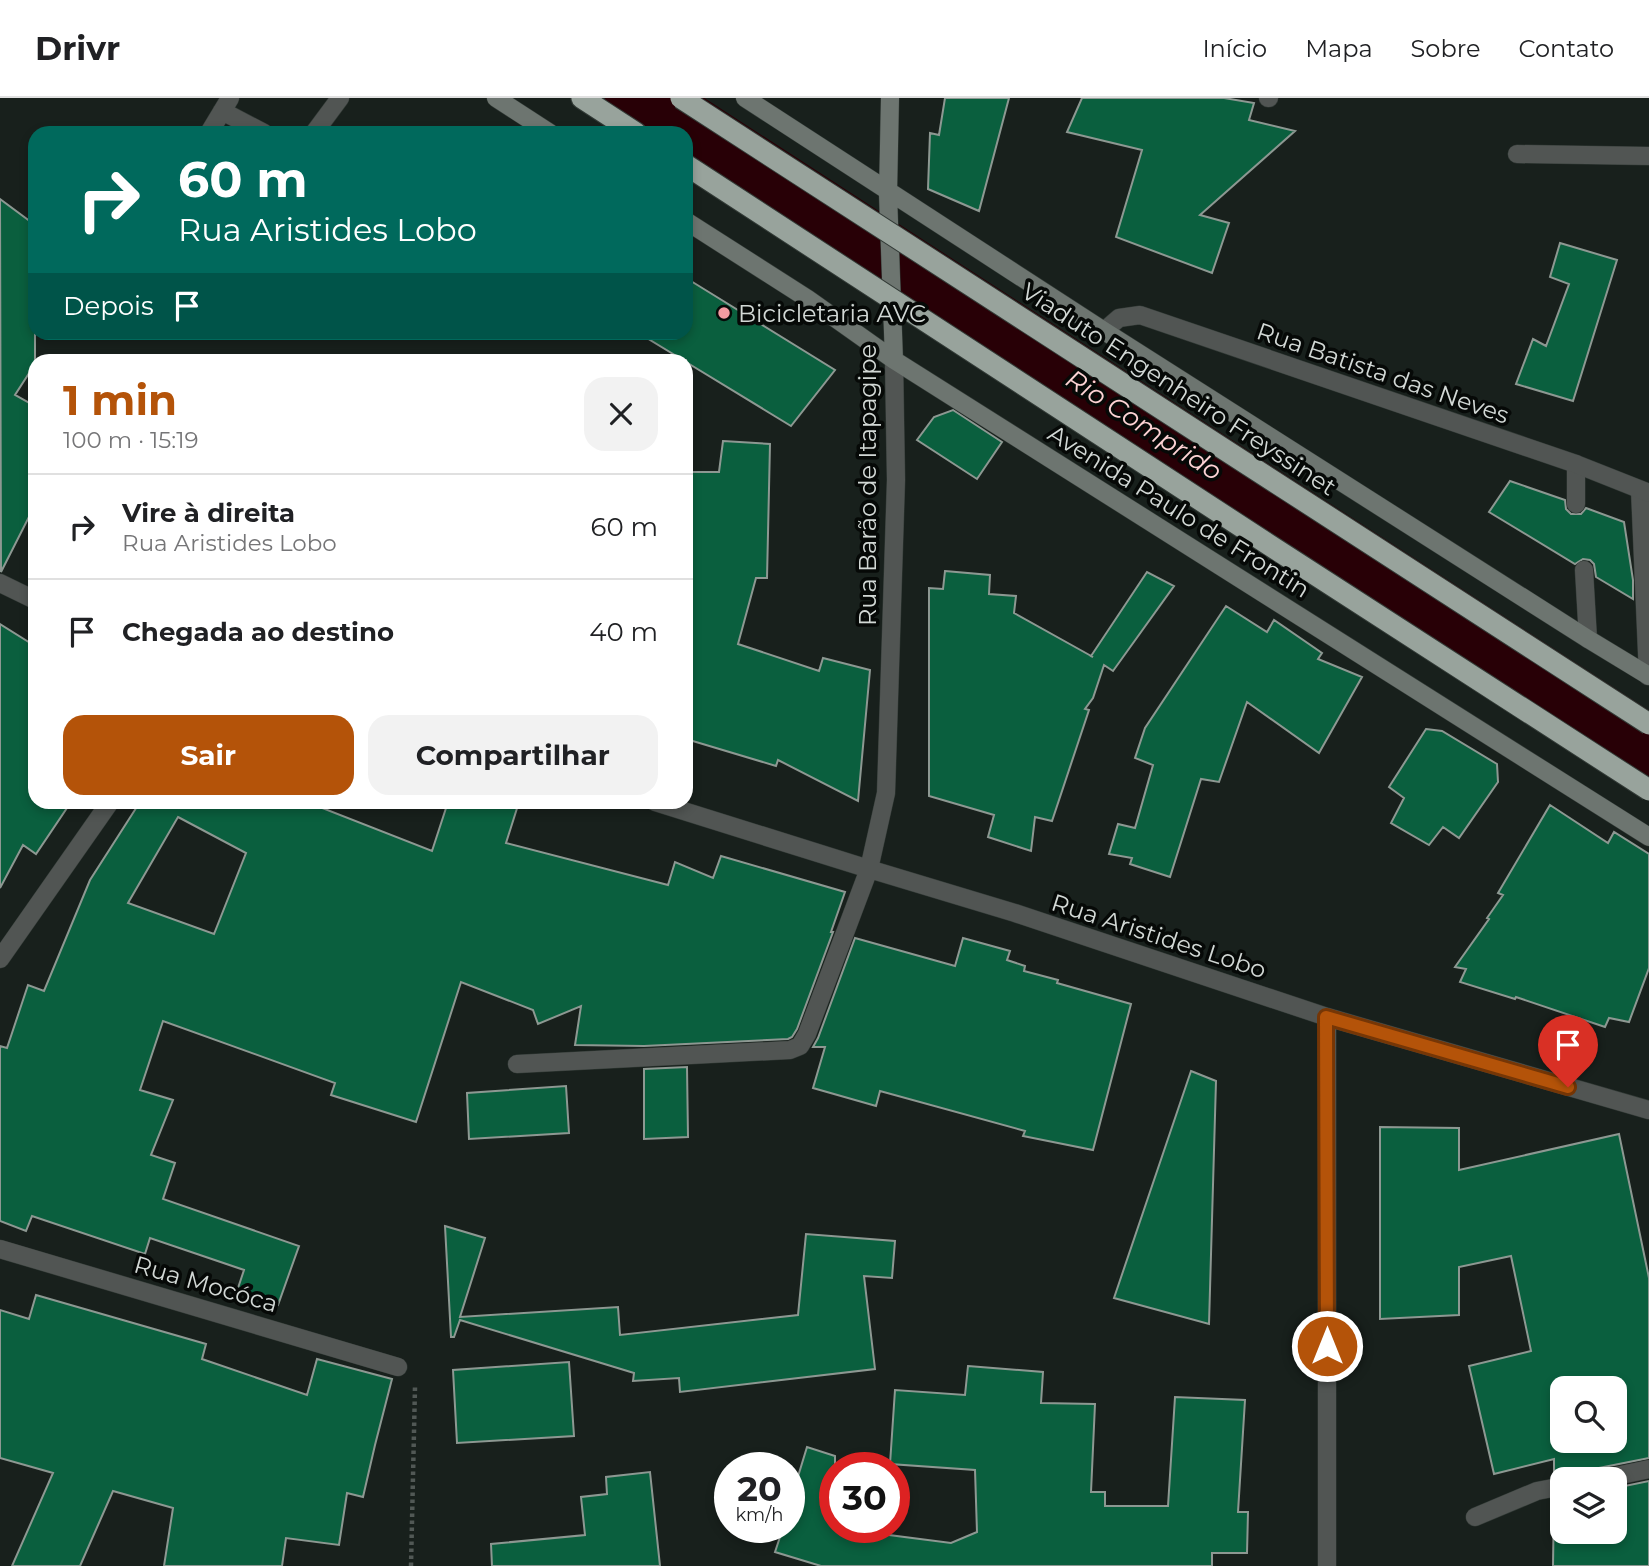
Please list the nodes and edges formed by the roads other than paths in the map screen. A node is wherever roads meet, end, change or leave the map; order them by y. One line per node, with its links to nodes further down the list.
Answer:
1 (340, 98): 10 (street)
2 (496, 98): 11 (main road)
3 (582, 98): 12 (highway)
4 (681, 98): 28 (highway, Viaduto Engenheiro Freyssinet, bridge)
5 (746, 98): 16 (main road)
6 (890, 98): 16 (main road, Rua Barão de Itapagipe)
7 (226, 105): 8 (street); 9 (street)
8 (213, 126)
9 (254, 126)
10 (319, 126)
11 (539, 126)
12 (625, 126)
13 (1517, 154): 14 (street)
14 (1649, 156)
15 (693, 170): 29 (highway, bridge)
16 (888, 192): 18 (main road); 19 (main road, Rua Barão de Itapagipe, bridge)
17 (693, 225): 19 (main road, Avenida Paulo de Frontin)
18 (1104, 331): 20 (street, Rua Batista das Neves); 26 (main road)
19 (894, 356): 32 (main road, Avenida Paulo de Frontin); 33 (street, Rua Barão de Itapagipe)
20 (1576, 464): 21 (street, Rua Batista das Neves); 22 (street)
21 (1644, 491): 27 (street)
22 (1576, 504)
23 (1584, 570): 26 (street)
24 (0, 583): 25 (street)
25 (28, 597)
26 (1588, 639): 27 (main road)
27 (1649, 676)
28 (1649, 724)
29 (1649, 790)
30 (105, 809): 34 (street)
31 (677, 809): 33 (street, Rua Aristides Lobo)
32 (1649, 837)
33 (869, 869): 35 (street, Rua Aristides Lobo); 36 (street, Rua Barão de Itapagipe)
34 (0, 959)
35 (1326, 1017): 37 (street, Rua Aristides Lobo); 44 (street)
36 (517, 1064)
37 (1649, 1110)
38 (0, 1249): 39 (street, Rua Mocóca)
39 (398, 1367)
40 (1649, 1469): 41 (street)
41 (1627, 1474)
42 (1550, 1488): 43 (street)
43 (1475, 1517)
44 (1327, 1566)

